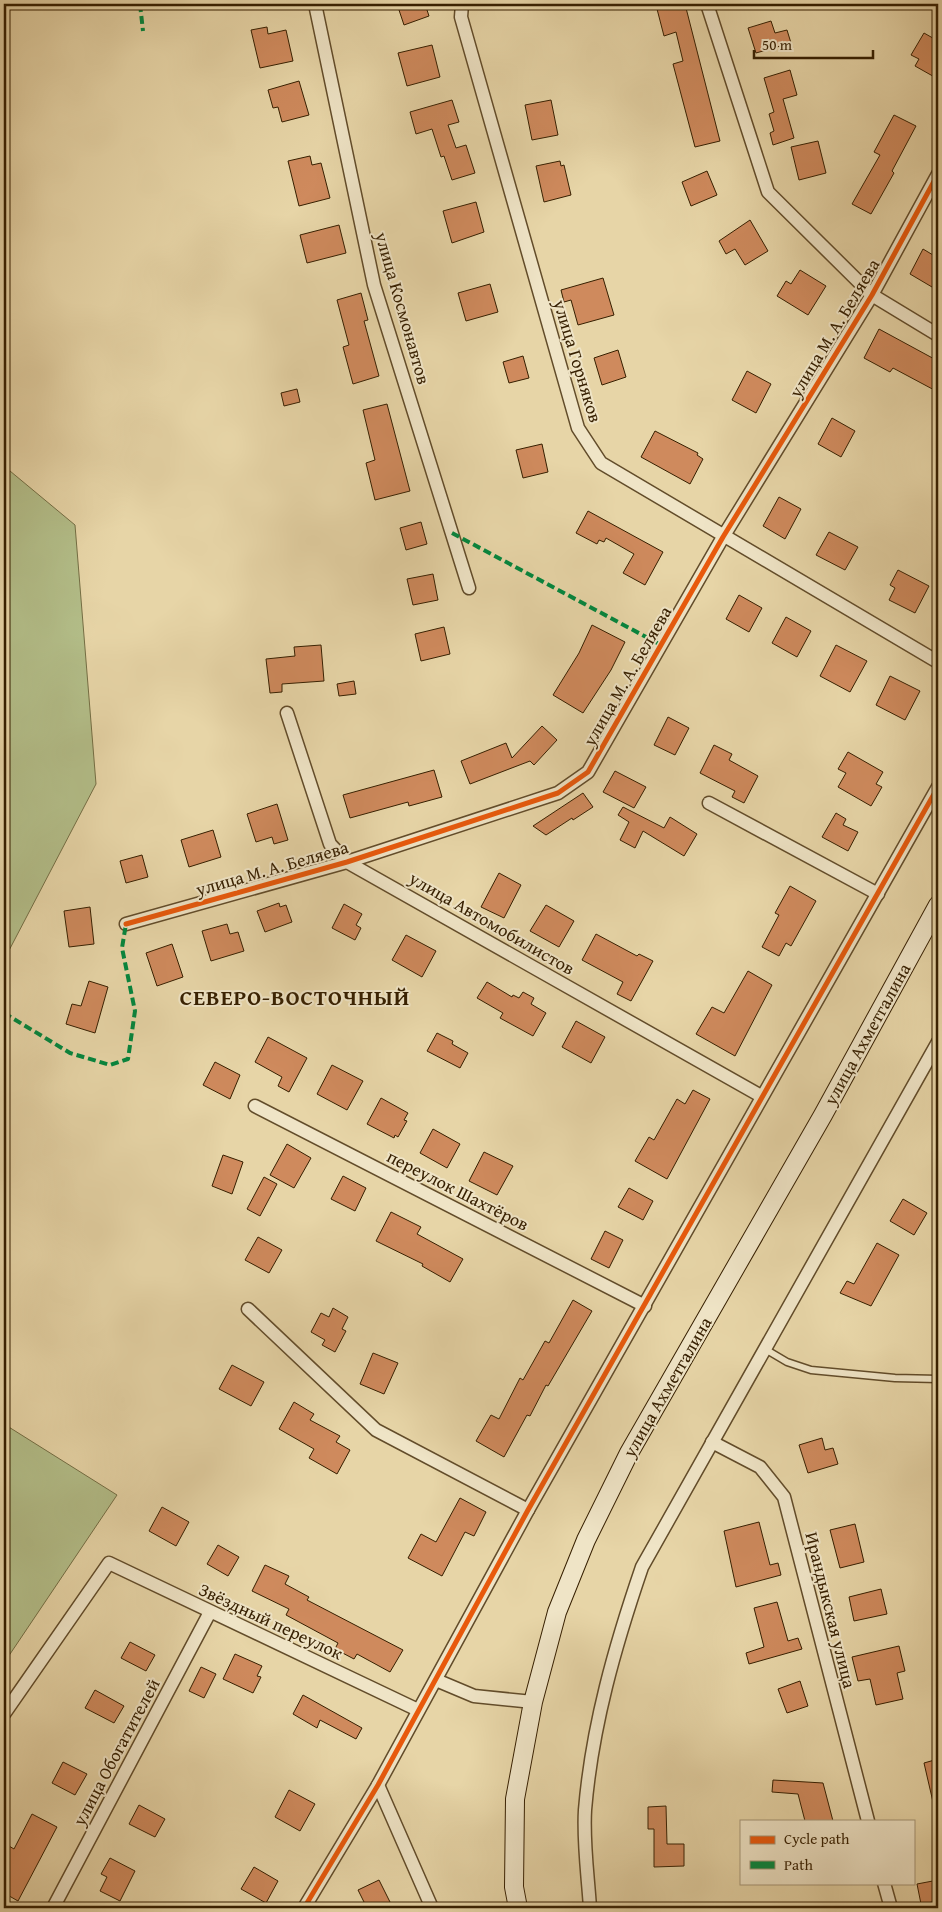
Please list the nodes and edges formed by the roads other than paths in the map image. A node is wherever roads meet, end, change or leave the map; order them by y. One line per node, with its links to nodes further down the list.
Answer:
1 (315, 4): 8 (street, улица Космонавтов)
2 (462, 4): 7 (street, улица Горняков)
3 (707, 4): 5 (street)
4 (938, 174): 5 (street, улица М. А. Беляева)
5 (872, 295): 6 (street); 7 (street, улица М. А. Беляева)
6 (938, 335)
7 (723, 537): 9 (street, улица Горняков); 13 (street, улица М. А. Беляева)
8 (469, 588)
9 (938, 662)
10 (287, 713): 13 (street, улица Автомобилистов)
11 (938, 786): 14 (street)
12 (709, 803): 14 (street)
13 (347, 862): 16 (street, улица М. А. Беляева); 18 (street, улица Автомобилистов)
14 (878, 894): 18 (street)
15 (938, 905): 28 (main road, улица Ахметгалина)
16 (126, 924)
17 (938, 1042): 22 (street)
18 (761, 1096): 20 (street)
19 (255, 1106): 20 (street, переулок Шахтёров)
20 (645, 1306): 25 (street)
21 (248, 1309): 25 (street)
22 (765, 1348): 23 (lane); 24 (street)
23 (938, 1378)
24 (712, 1442): 32 (street, Ирандыкская улица); 38 (street)
25 (528, 1510): 27 (street)
26 (210, 1612): 29 (street, Звёздный переулок); 30 (street, Звёздный переулок); 34 (street, улица Обогатителей)
27 (436, 1680): 28 (street); 30 (street)
28 (532, 1702): 37 (main road, улица Ахметгалина)
29 (5, 1709)
30 (418, 1710): 31 (street)
31 (378, 1785): 35 (street); 36 (street)
32 (868, 1820)
33 (884, 1884): 39 (street)
34 (53, 1908)
35 (304, 1908)
36 (432, 1908)
37 (518, 1908)
38 (590, 1908)
39 (890, 1908)

